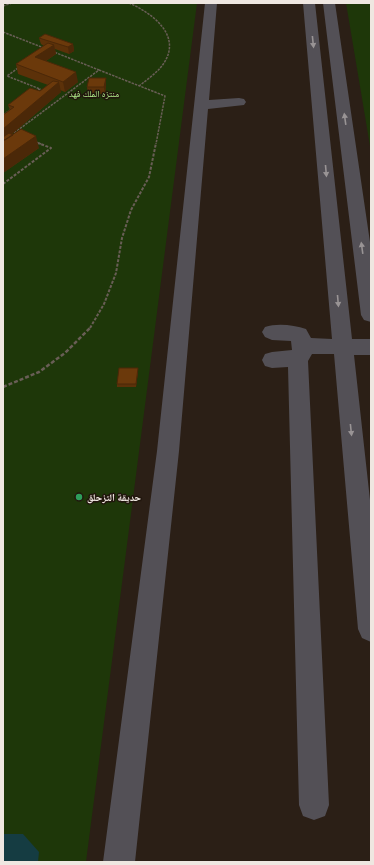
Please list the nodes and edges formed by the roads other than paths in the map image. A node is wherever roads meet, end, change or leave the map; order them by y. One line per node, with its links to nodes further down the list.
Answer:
1 (211, 3): 7 (street)
2 (309, 3): 4 (street, one-way to 4)
3 (329, 3): 5 (street)
4 (318, 93): 5 (street); 10 (street, one-way to 10)
5 (342, 94): 8 (street, one-way to 5)
6 (239, 102): 7 (street)
7 (202, 105): 16 (street)
8 (371, 315)
9 (272, 332): 12 (street)
10 (343, 346): 11 (street); 12 (street); 14 (street, one-way to 14)
11 (371, 347)
12 (300, 352): 13 (street); 15 (street)
13 (272, 360)
14 (371, 629)
15 (314, 805)
16 (119, 862)

